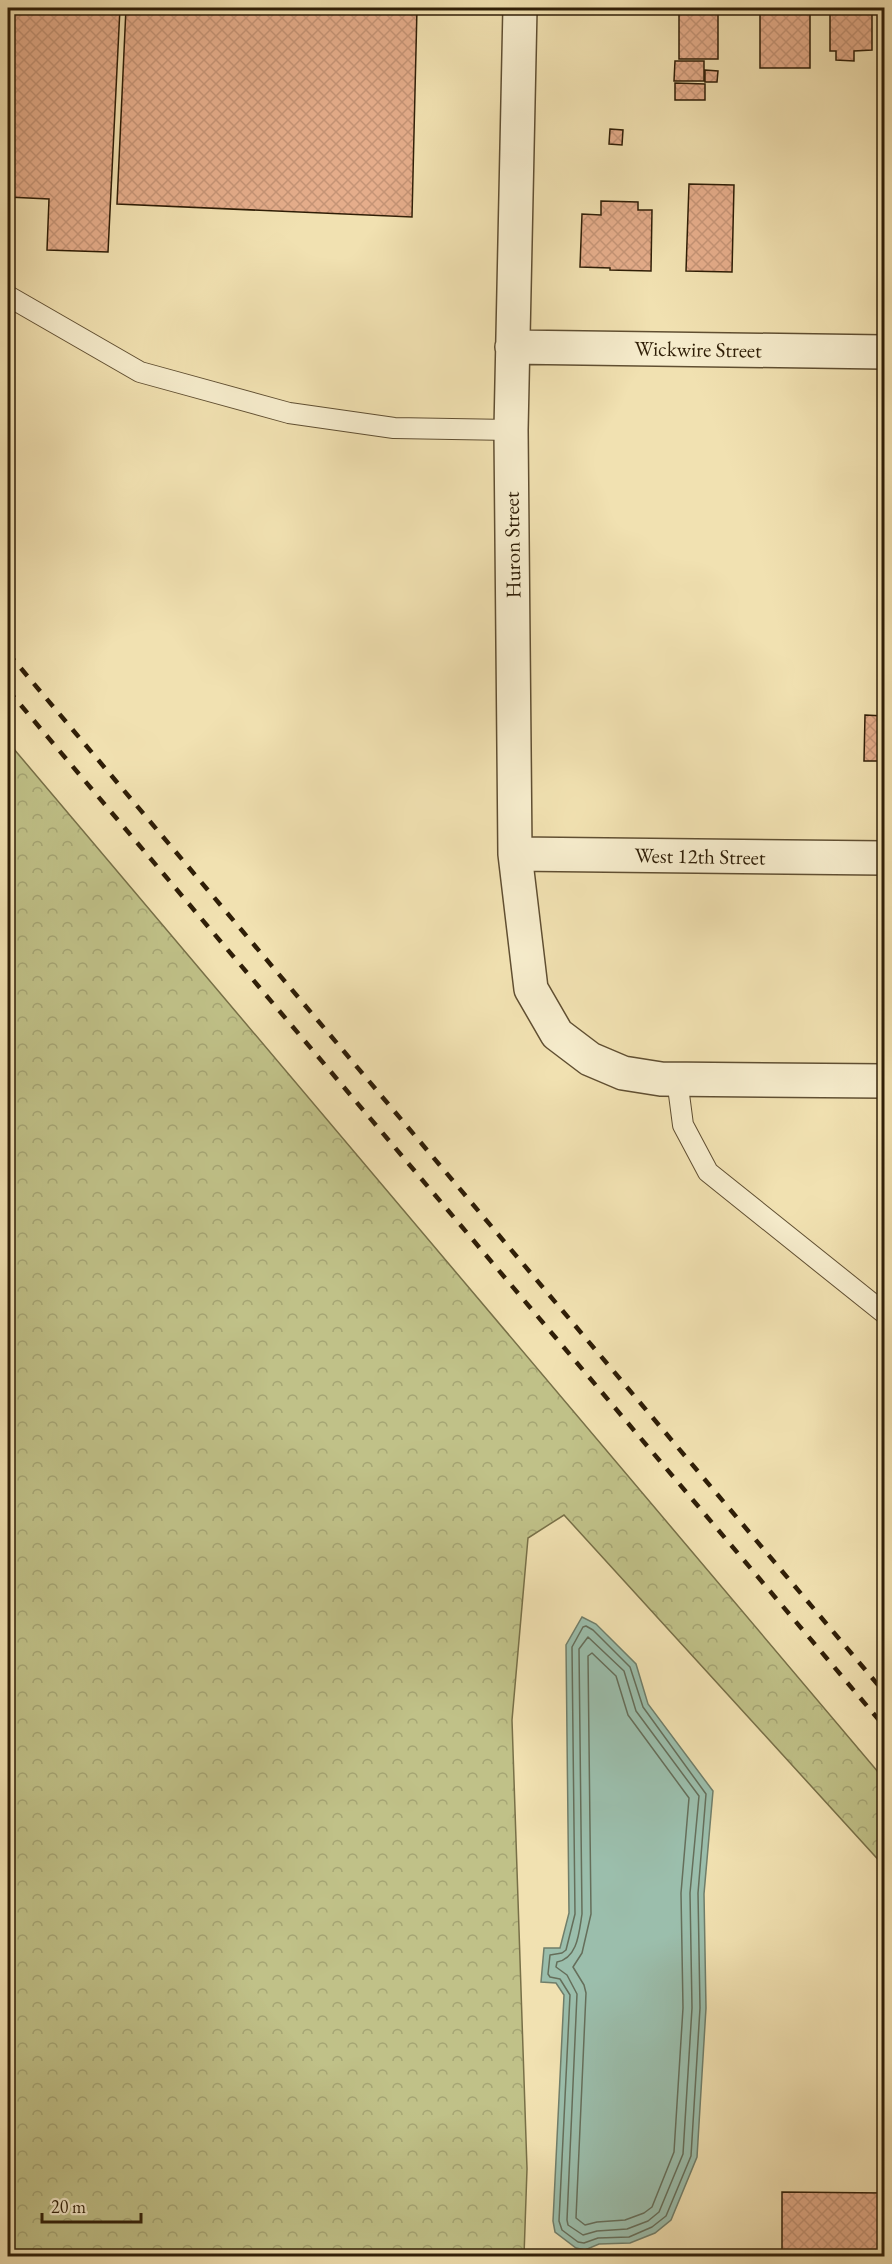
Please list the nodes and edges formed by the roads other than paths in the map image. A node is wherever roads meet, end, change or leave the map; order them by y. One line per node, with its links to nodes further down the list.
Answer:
1 (519, 8): 3 (street, Huron Street)
2 (8, 296): 5 (lane)
3 (512, 347): 4 (street, Wickwire Street); 5 (street, Huron Street)
4 (885, 352)
5 (511, 430): 6 (street, Huron Street)
6 (515, 854): 7 (street, West 12th Street); 8 (street, Huron Street)
7 (885, 858)
8 (677, 1079): 9 (street); 10 (lane)
9 (885, 1081)
10 (885, 1313)

